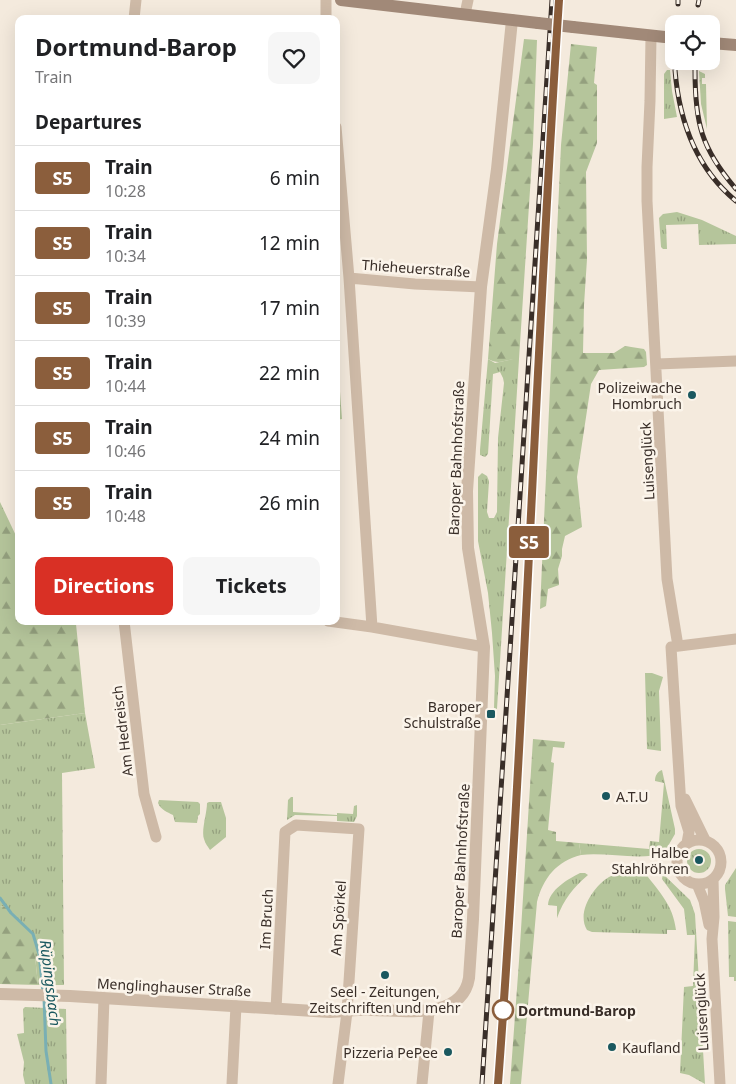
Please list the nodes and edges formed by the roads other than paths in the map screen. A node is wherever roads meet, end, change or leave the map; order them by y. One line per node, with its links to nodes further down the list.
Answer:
1 (136, 0): 6 (street)
2 (326, 0): 7 (street)
3 (341, 0): 5 (main road)
4 (468, 0): 5 (street)
5 (464, 14): 8 (main road)
6 (134, 15)
7 (326, 15)
8 (512, 20): 9 (main road, bridge); 15 (street, Baroper Bahnhofstraße)
9 (651, 36): 10 (main road); 17 (street, Luisenglück)
10 (665, 37)
11 (720, 44): 12 (main road)
12 (736, 46)
13 (340, 173): 14 (street)
14 (349, 278): 15 (street, Thieheuerstraße); 20 (street)
15 (481, 287): 23 (street, Baroper Bahnhofstraße)
16 (736, 361): 17 (street)
17 (657, 364): 22 (street, Luisenglück)
18 (340, 623): 20 (street)
19 (124, 625): 26 (street, Am Hedreisch)
20 (372, 627): 23 (street)
21 (736, 638): 22 (street)
22 (678, 646): 24 (street, Luisenglück)
23 (484, 647): 36 (street, Baroper Bahnhofstraße)
24 (681, 788): 27 (street, Luisenglück); 28 (street, Luisenglück)
25 (285, 832): 35 (street, Im Bruch); 37 (street, Am Spörkel)
26 (156, 837)
27 (705, 840): 28 (street); 29 (street, Luisenglück)
28 (687, 843): 30 (street, Luisenglück)
29 (714, 879): 30 (street); 31 (street, Luisenglück)
30 (697, 884): 31 (street, Luisenglück)
31 (712, 939): 42 (street, Luisenglück)
32 (0, 994): 33 (street, Menglinghauser Straße)
33 (104, 998): 34 (street, Menglinghauser Straße); 38 (street)
34 (236, 1006): 35 (street, Menglinghauser Straße); 39 (street)
35 (276, 1009): 37 (street, Menglinghauser Straße)
36 (429, 1011): 37 (street, Menglinghauser Straße); 41 (street)
37 (347, 1012): 40 (street, Am Spörkel)
38 (102, 1084)
39 (232, 1084)
40 (338, 1084)
41 (422, 1084)
42 (720, 1084)

